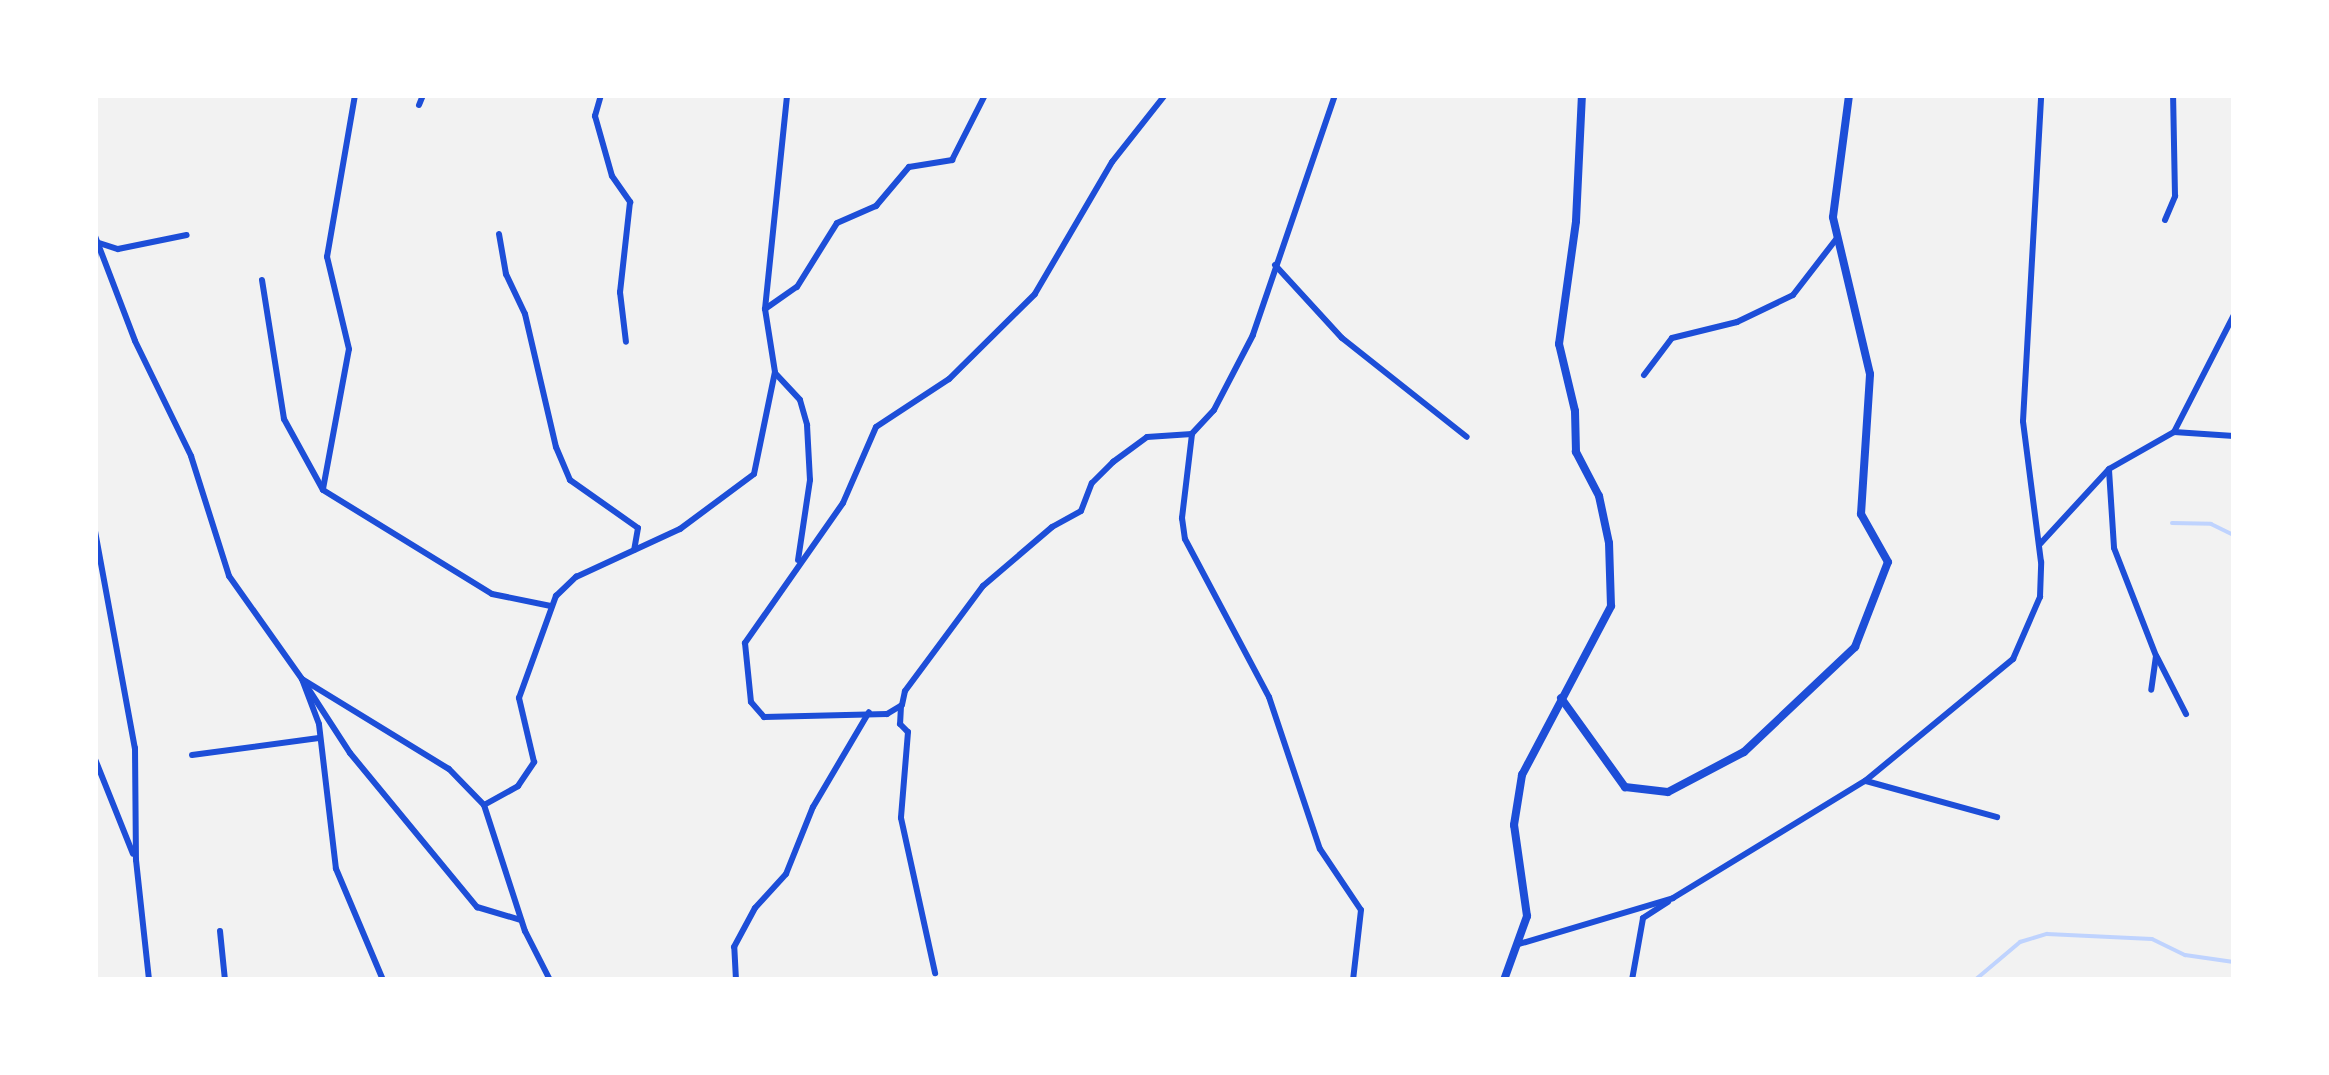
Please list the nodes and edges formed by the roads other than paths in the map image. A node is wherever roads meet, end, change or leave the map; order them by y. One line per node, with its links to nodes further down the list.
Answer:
1 (355, 95): 31 (street)
2 (423, 95): 12 (street)
3 (602, 95): 23 (street)
4 (787, 95): 21 (street)
5 (985, 95): 21 (street)
6 (1165, 95): 35 (street)
7 (1335, 95): 19 (street)
8 (1582, 95): 40 (street)
9 (1849, 95): 16 (street)
10 (2041, 95): 33 (street)
11 (2173, 95): 13 (street)
12 (419, 105)
13 (2165, 220)
14 (187, 234): 17 (street)
15 (499, 234): 34 (street)
16 (1837, 238): 25 (street); 40 (street)
17 (95, 240): 18 (street); 38 (street)
18 (95, 259)
19 (1275, 265): 27 (street); 29 (street)
20 (262, 280): 31 (street)
21 (765, 309): 24 (street)
22 (2234, 315): 26 (street)
23 (626, 342)
24 (775, 372): 34 (street); 35 (street)
25 (1644, 375)
26 (2174, 432): 28 (street); 30 (street)
27 (1192, 434): 41 (street); 61 (street)
28 (2234, 436)
29 (1466, 438)
30 (2109, 469): 33 (street); 37 (street)
31 (323, 490): 36 (street)
32 (95, 531): 50 (street)
33 (2039, 545): 47 (street)
34 (634, 551): 36 (street)
35 (798, 561): 42 (street)
36 (551, 606): 48 (street)
37 (2156, 656): 39 (street); 43 (street)
38 (302, 679): 44 (street); 48 (street); 52 (street)
39 (2151, 690)
40 (1562, 698): 54 (street)
41 (902, 705): 42 (street); 55 (street)
42 (869, 712): 60 (street)
43 (2186, 714)
44 (319, 738): 45 (street); 58 (street)
45 (192, 754)
46 (95, 759): 50 (street)
47 (1864, 781): 49 (street); 51 (street)
48 (484, 805): 52 (street)
49 (1996, 816)
50 (136, 860): 56 (street)
51 (1673, 898): 54 (street); 63 (street)
52 (522, 920): 59 (street)
53 (220, 931): 57 (street)
54 (1519, 944): 62 (street)
55 (934, 973)
56 (149, 980)
57 (225, 980)
58 (383, 980)
59 (550, 980)
60 (736, 980)
61 (1353, 980)
62 (1504, 980)
63 (1632, 980)

